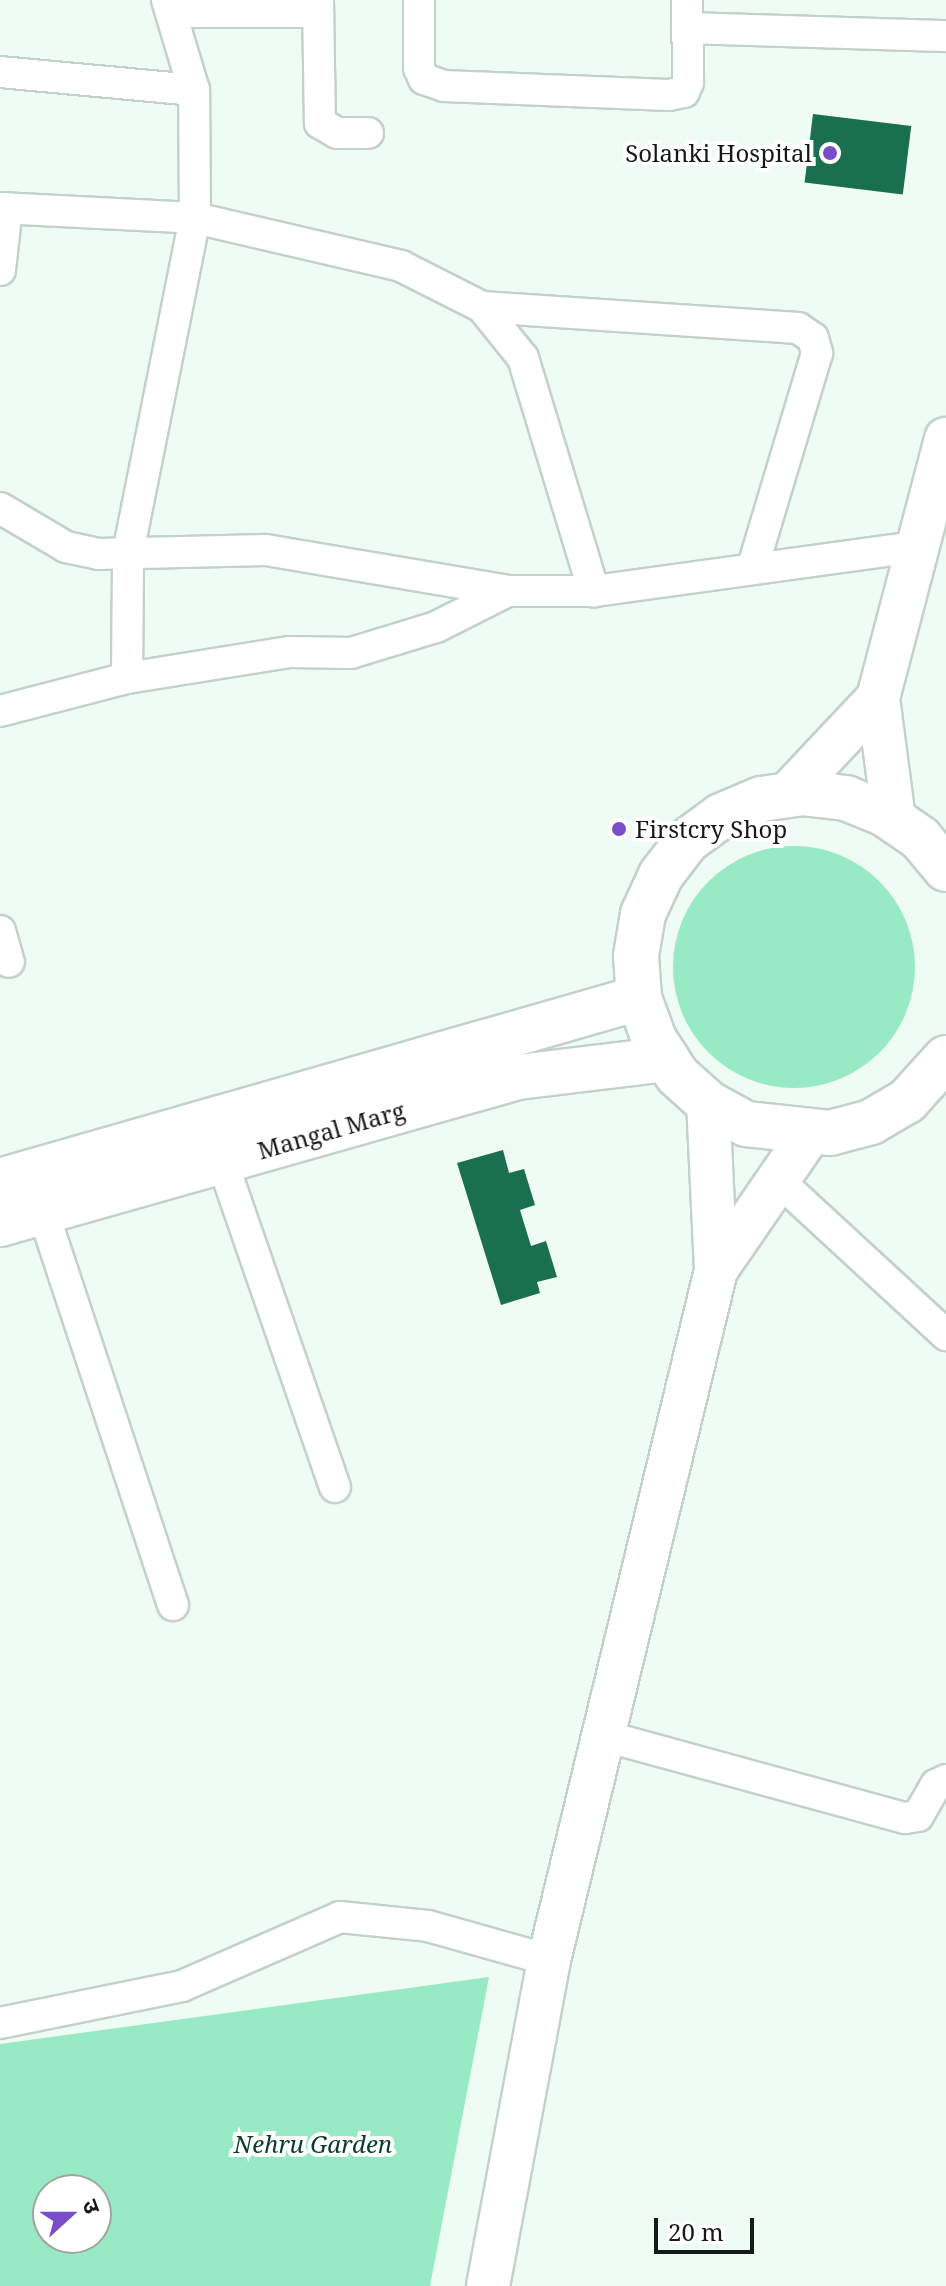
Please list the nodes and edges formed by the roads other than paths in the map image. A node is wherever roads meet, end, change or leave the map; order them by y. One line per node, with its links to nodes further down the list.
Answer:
1 (419, 0): 4 (street)
2 (169, 6): 3 (street); 7 (street)
3 (318, 6): 8 (street)
4 (687, 14): 5 (street)
5 (946, 36)
6 (0, 72): 7 (street)
7 (194, 90): 10 (street)
8 (368, 133)
9 (4, 208): 10 (street); 11 (street)
10 (195, 218): 12 (street); 16 (street)
11 (0, 270)
12 (482, 307): 17 (street); 19 (street)
13 (944, 451): 15 (street)
14 (0, 508): 16 (street)
15 (917, 547): 17 (street); 21 (street)
16 (128, 553): 18 (street); 20 (street)
17 (753, 567): 19 (street)
18 (508, 591): 19 (street); 20 (street)
19 (594, 591)
20 (127, 678): 22 (street)
21 (878, 698): 23 (street); 24 (street)
22 (0, 711)
23 (787, 795): 24 (main road); 28 (main road)
24 (894, 820): 25 (main road)
25 (946, 869)
26 (0, 931): 27 (street)
27 (9, 962)
28 (639, 998): 30 (main road); 35 (main road, Mangal Marg)
29 (946, 1058): 32 (main road)
30 (667, 1059): 31 (main road); 33 (main road, Mangal Marg)
31 (708, 1103): 32 (main road); 38 (street)
32 (811, 1132): 34 (street)
33 (222, 1161): 36 (main road, Mangal Marg); 40 (street)
34 (778, 1180): 38 (street); 39 (street)
35 (0, 1181)
36 (43, 1212): 37 (main road, Mangal Marg); 41 (street)
37 (0, 1224)
38 (716, 1270): 42 (street)
39 (946, 1335)
40 (335, 1487)
41 (173, 1605)
42 (601, 1735): 43 (street); 44 (street)
43 (946, 1780)
44 (549, 1960): 45 (street); 46 (street)
45 (0, 2023)
46 (488, 2286)

